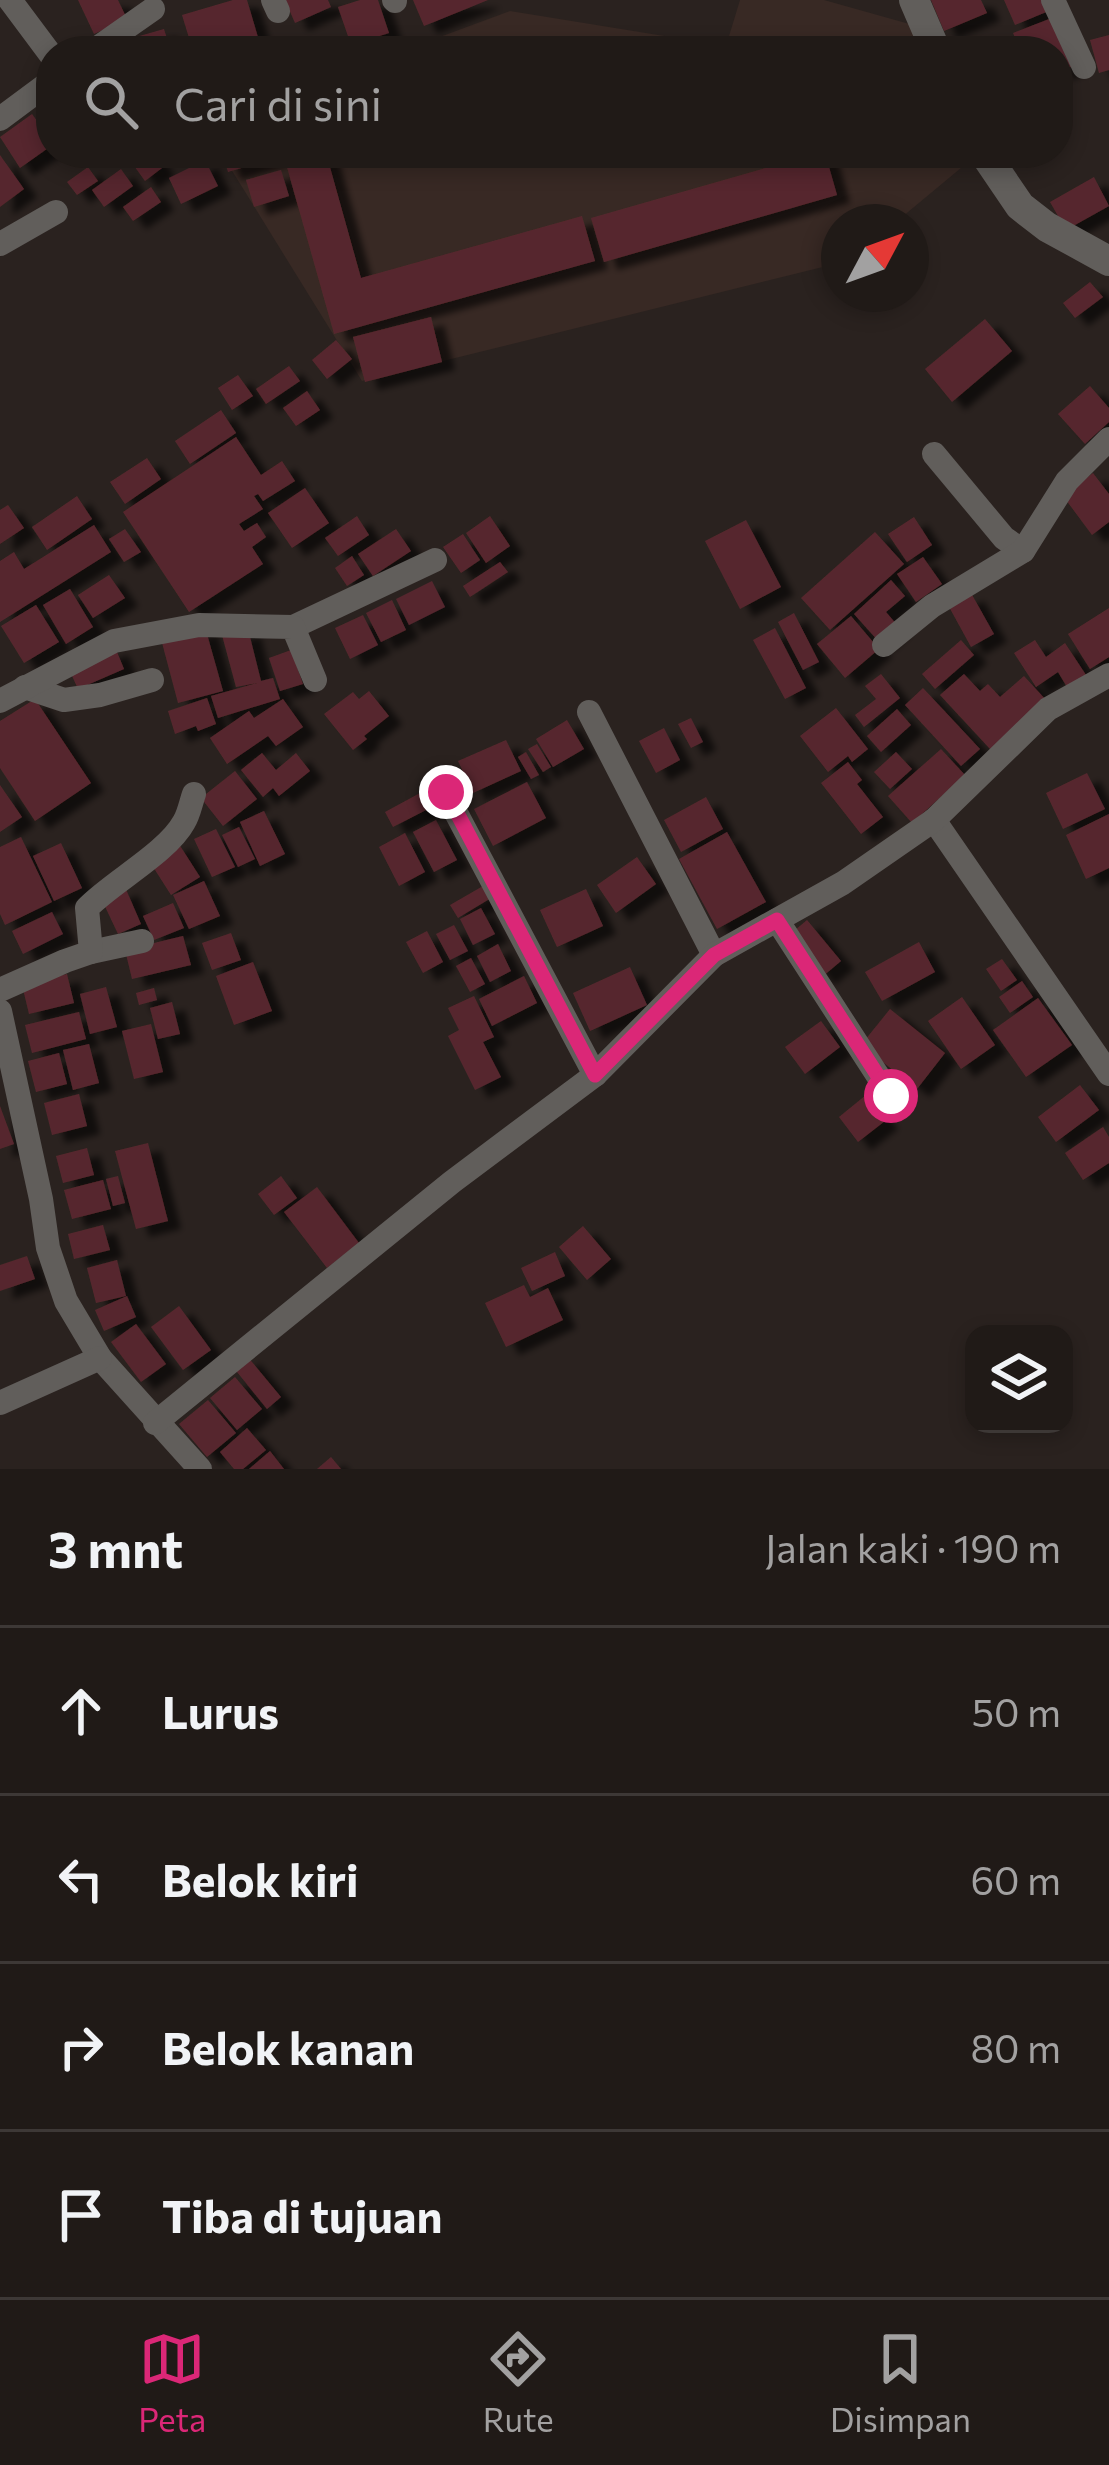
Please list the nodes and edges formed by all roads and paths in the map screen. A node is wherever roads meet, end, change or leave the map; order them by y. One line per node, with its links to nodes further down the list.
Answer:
1 (10, 0): 5 (street)
2 (914, 0): 7 (street)
3 (1053, 0): 8 (street)
4 (153, 9): 6 (street)
5 (36, 36)
6 (114, 36)
7 (930, 36)
8 (1070, 36)
9 (1073, 43): 10 (street)
10 (1084, 67)
11 (36, 92): 12 (street)
12 (0, 118)
13 (994, 168): 16 (street)
14 (56, 212): 15 (street)
15 (0, 244)
16 (1109, 261)
17 (1109, 439): 19 (street)
18 (934, 454): 19 (street)
19 (1023, 550): 22 (street)
20 (435, 560): 21 (street)
21 (293, 627): 25 (street); 26 (street)
22 (884, 645)
23 (1109, 675): 31 (street)
24 (152, 680): 26 (street)
25 (315, 680)
26 (25, 687): 27 (street)
27 (0, 701)
28 (589, 712): 35 (street)
29 (446, 792): 39 (street)
30 (194, 794): 34 (street)
31 (934, 820): 32 (street); 38 (street)
32 (777, 920): 35 (street); 40 (street)
33 (142, 941): 34 (street)
34 (92, 952): 36 (street)
35 (714, 955): 39 (street)
36 (0, 990)
37 (0, 1011): 41 (street)
38 (1109, 1074)
39 (595, 1075): 43 (street)
40 (891, 1096)
41 (100, 1358): 42 (street); 43 (street)
42 (0, 1403)
43 (155, 1423): 44 (street)
44 (200, 1469)

